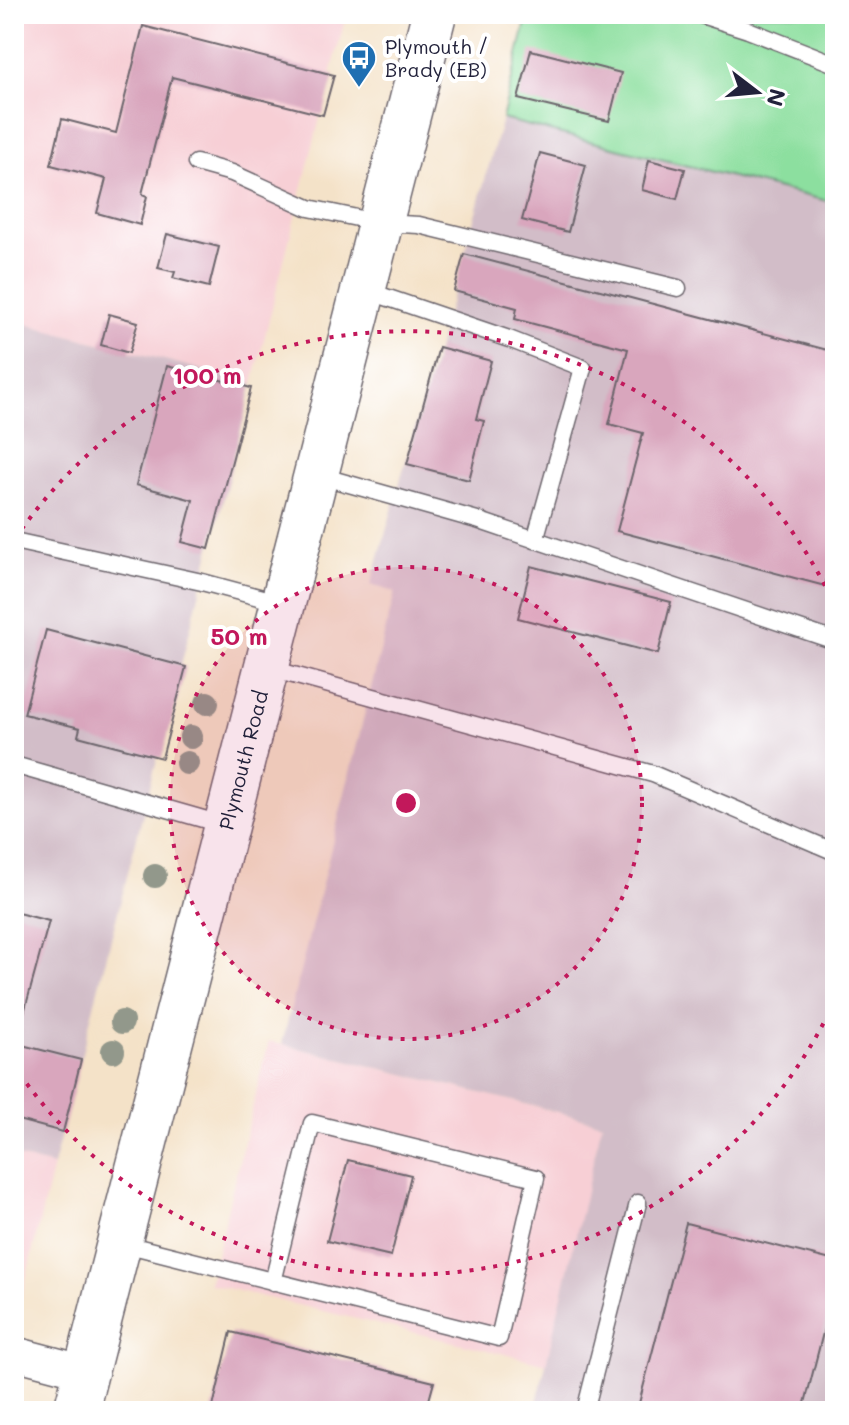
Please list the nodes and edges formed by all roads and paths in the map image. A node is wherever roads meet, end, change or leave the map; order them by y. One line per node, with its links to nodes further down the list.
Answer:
1 (434, 14): 6 (main road, Plymouth Road)
2 (698, 14): 3 (lane)
3 (750, 22): 4 (lane)
4 (835, 64)
5 (196, 163): 6 (lane)
6 (381, 223): 7 (lane); 8 (main road, Plymouth Road)
7 (678, 288)
8 (363, 290): 9 (main road, Plymouth Road); 10 (lane)
9 (316, 474): 10 (lane); 12 (main road, Plymouth Road)
10 (535, 540): 13 (lane)
11 (14, 541): 12 (lane)
12 (282, 604): 14 (main road, Plymouth Road)
13 (835, 641)
14 (266, 667): 16 (main road, Plymouth Road); 17 (lane)
15 (14, 765): 16 (lane)
16 (226, 826): 19 (main road, Plymouth Road)
17 (835, 852)
18 (638, 1203): 23 (lane)
19 (119, 1242): 20 (lane); 22 (main road, Plymouth Road)
20 (273, 1282): 20 (lane)
21 (14, 1353): 22 (street)
22 (81, 1392)
23 (585, 1411)

